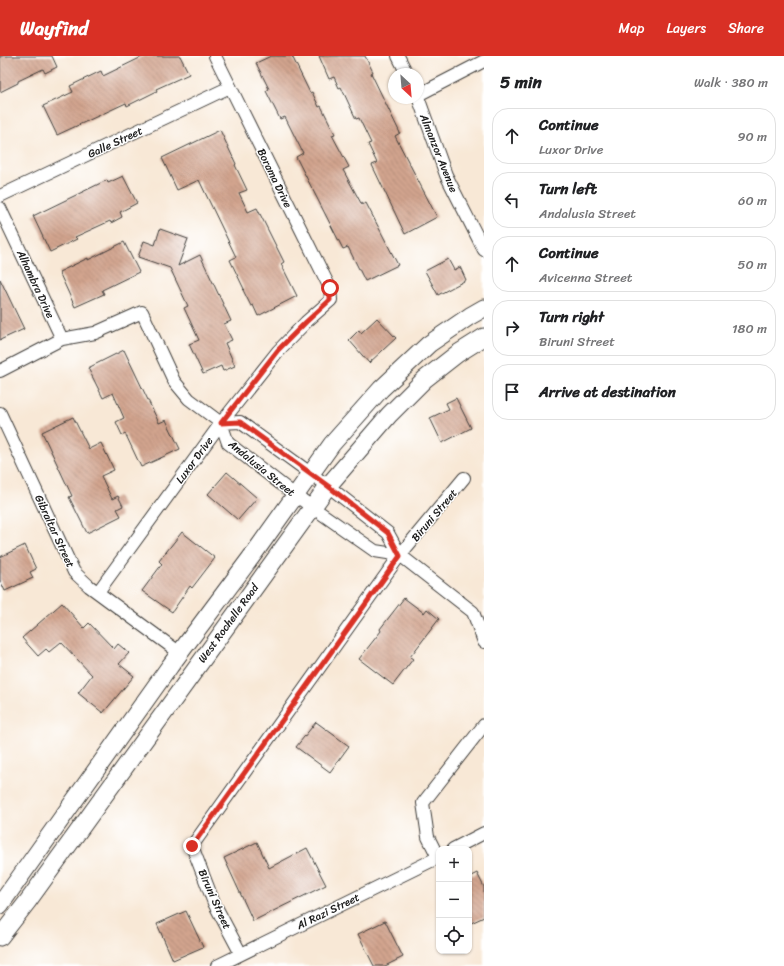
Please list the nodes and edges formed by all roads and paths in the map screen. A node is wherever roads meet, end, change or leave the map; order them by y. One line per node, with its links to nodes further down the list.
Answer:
1 (215, 56): 5 (street, Borama Drive)
2 (398, 56): 4 (street)
3 (484, 61): 6 (street)
4 (404, 68)
5 (230, 87): 8 (street, Galle Street); 11 (street, Borama Drive)
6 (424, 93)
7 (421, 104): 10 (street, Almanzor Avenue)
8 (0, 196)
9 (0, 208): 14 (street, Alhambra Drive)
10 (484, 250)
11 (330, 300): 17 (street, Luxor Drive)
12 (484, 308): 18 (street, West Rochelle Road)
13 (484, 337): 20 (street, West Rochelle Road)
14 (62, 339): 15 (street); 17 (street)
15 (0, 371)
16 (0, 413): 24 (street, Gibraltar Street)
17 (221, 423): 18 (street, Andalusia Street); 21 (street, Andalusia Street); 24 (street, Luxor Drive)
18 (310, 474): 20 (street, Andalusia Street); 21 (street, West Rochelle Road)
19 (464, 478): 23 (street, Biruni Street)
20 (328, 486): 22 (street, West Rochelle Road); 23 (street, Andalusia Street)
21 (296, 495): 22 (street, Andalusia Street); 26 (street, West Rochelle Road)
22 (313, 507): 23 (street, Andalusia Street); 33 (street, West Rochelle Road)
23 (400, 556): 25 (street); 34 (street, Biruni Street)
24 (98, 592): 26 (street, Gibraltar Street)
25 (484, 642)
26 (180, 653): 32 (street, West Rochelle Road)
27 (484, 724): 30 (street)
28 (484, 833): 29 (street)
29 (460, 846)
30 (436, 853)
31 (436, 858): 34 (street, Al Razi Street)
32 (0, 905)
33 (0, 937)
34 (240, 954): 35 (street, Al Razi Street)
35 (217, 966)

